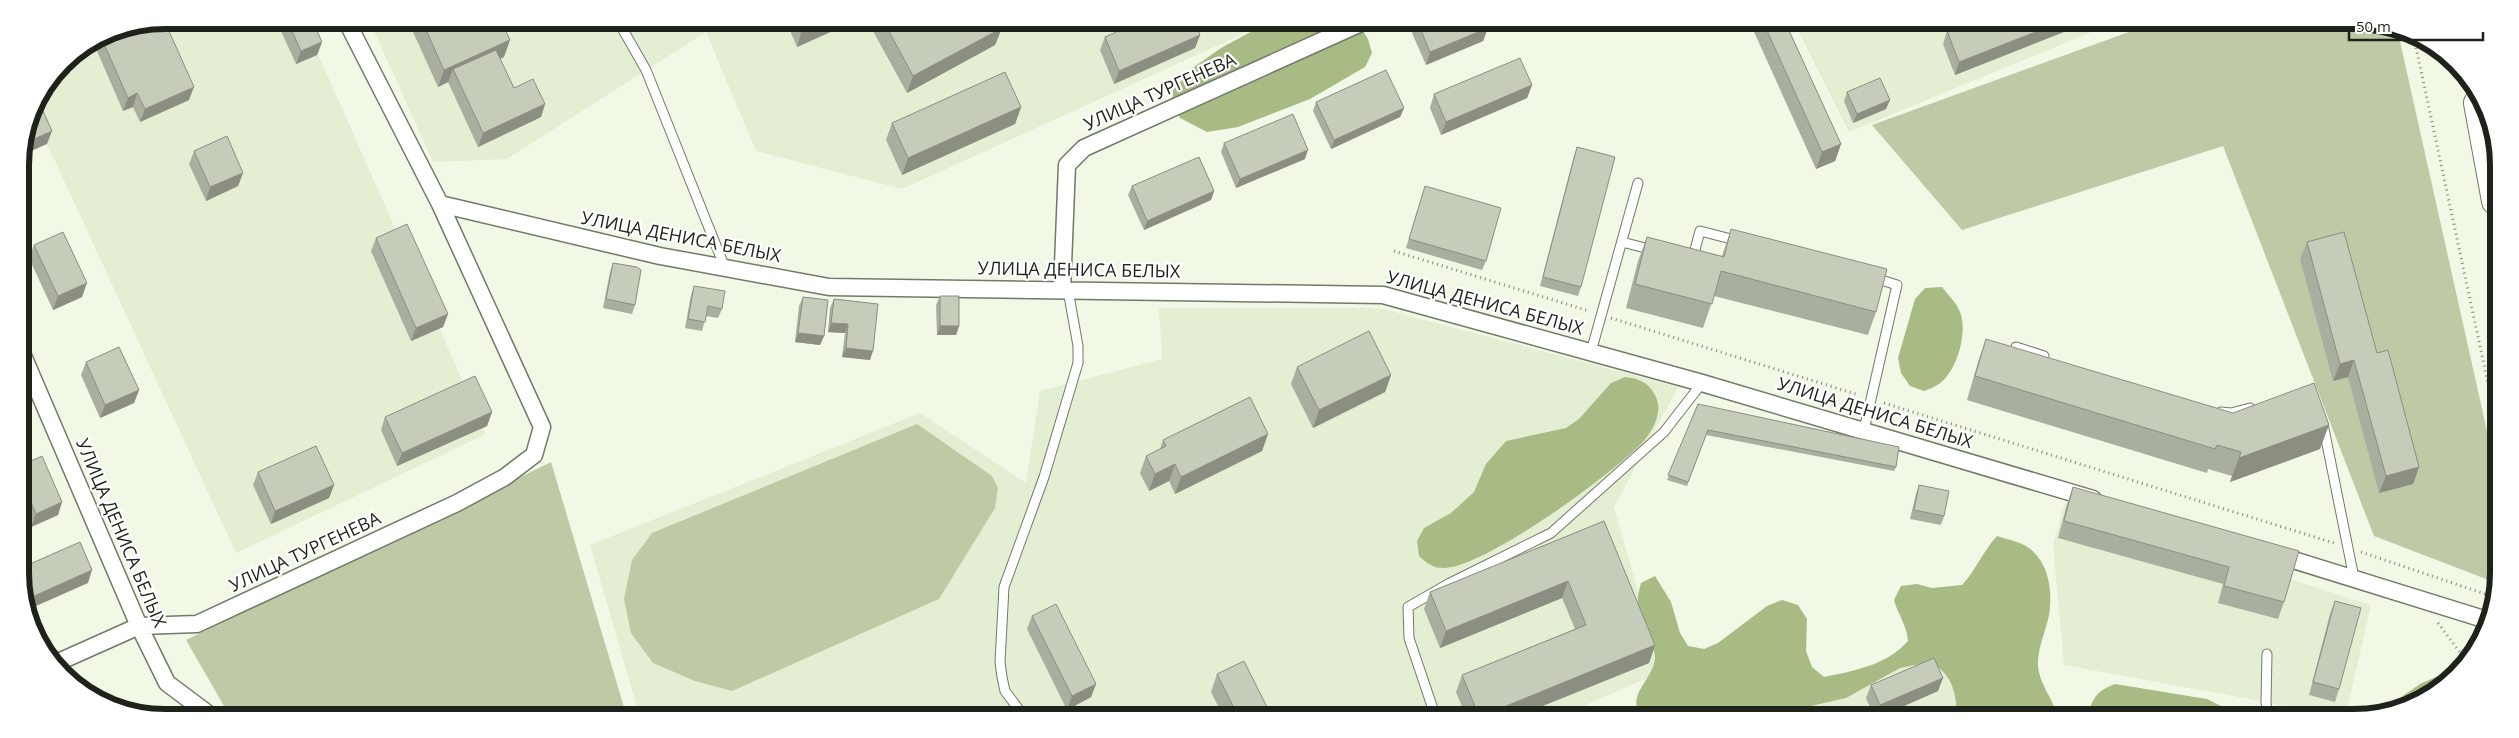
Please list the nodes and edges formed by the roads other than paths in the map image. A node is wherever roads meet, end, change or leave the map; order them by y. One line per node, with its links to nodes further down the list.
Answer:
1 (351, 29): 7 (street)
2 (623, 29): 12 (lane)
3 (1348, 29): 14 (street, УЛИЦА ТУРГЕНЕВА)
4 (2480, 114): 5 (highway)
5 (2490, 168)
6 (1638, 183): 8 (lane)
7 (440, 204): 12 (street, УЛИЦА ДЕНИСА БЕЛЫХ); 28 (street, УЛИЦА ТУРГЕНЕВА)
8 (1622, 242): 10 (lane); 16 (lane)
9 (1747, 244): 11 (lane)
10 (1666, 254)
11 (1684, 258)
12 (725, 268): 14 (street, УЛИЦА ДЕНИСА БЕЛЫХ)
13 (1869, 277): 23 (lane)
14 (1065, 290): 16 (street, УЛИЦА ДЕНИСА БЕЛЫХ); 32 (lane)
15 (2016, 347): 17 (lane)
16 (1591, 352): 19 (street, УЛИЦА ДЕНИСА БЕЛЫХ)
17 (2053, 359)
18 (29, 370): 28 (street, УЛИЦА ДЕНИСА БЕЛЫХ)
19 (1702, 383): 23 (street, УЛИЦА ДЕНИСА БЕЛЫХ); 33 (lane)
20 (2260, 406): 21 (lane)
21 (2212, 411)
22 (2320, 419): 26 (lane)
23 (1864, 430): 24 (street, УЛИЦА ДЕНИСА БЕЛЫХ)
24 (2109, 504)
25 (2259, 549): 26 (street)
26 (2354, 578): 27 (street)
27 (2482, 618)
28 (139, 626): 30 (street, УЛИЦА ТУРГЕНЕВА); 31 (street, УЛИЦА ДЕНИСА БЕЛЫХ)
29 (2267, 654): 34 (lane)
30 (61, 661)
31 (202, 709)
32 (1018, 709)
33 (1433, 709)
34 (2268, 709)

